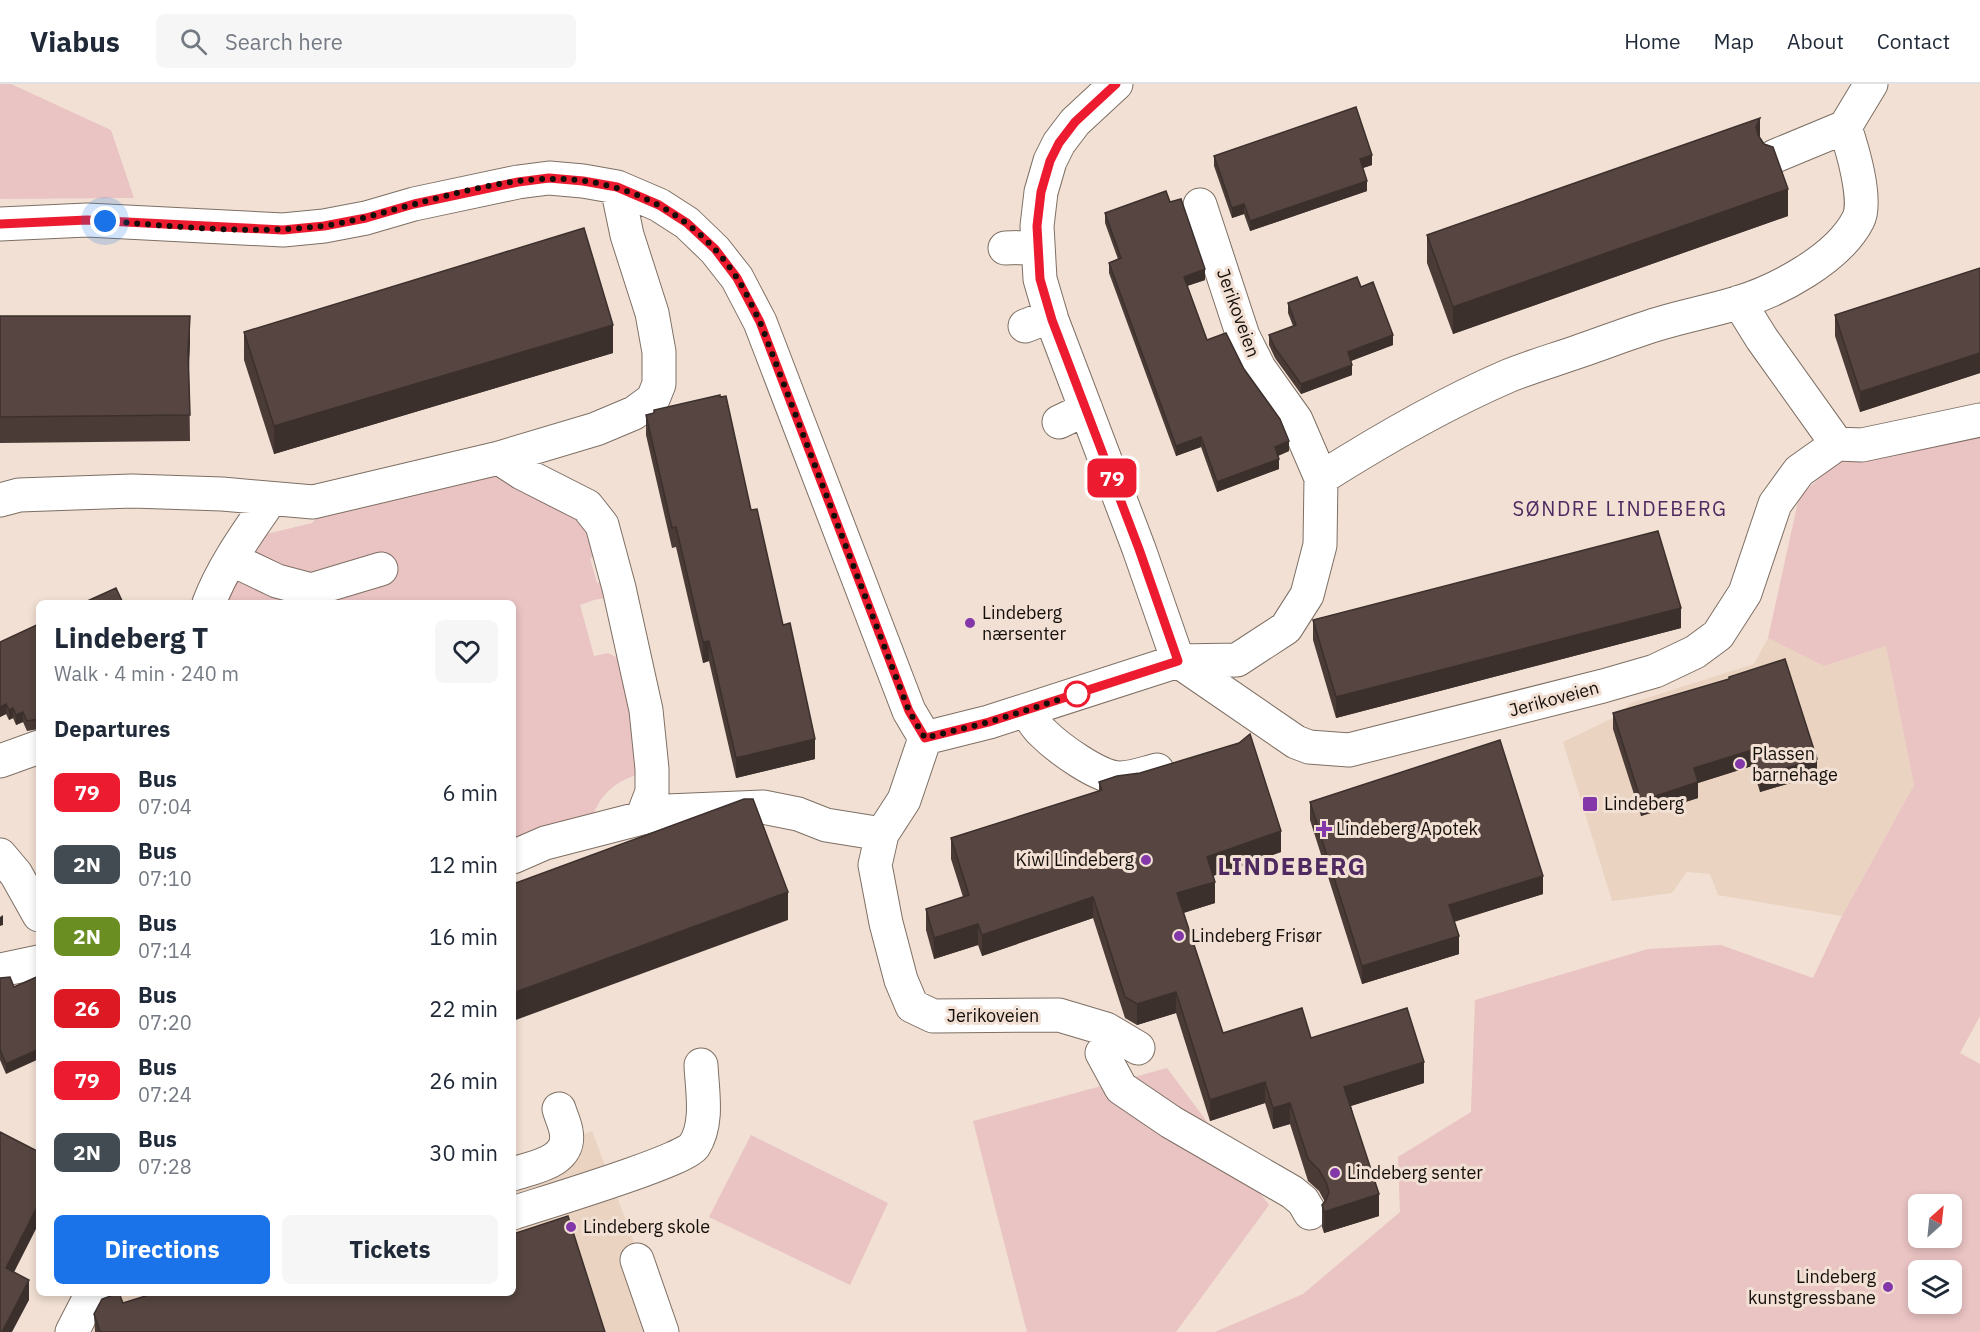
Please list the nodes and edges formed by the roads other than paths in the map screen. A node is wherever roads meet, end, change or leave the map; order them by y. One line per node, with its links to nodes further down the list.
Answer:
1 (1116, 84): 18 (street)
2 (1871, 84): 3 (street)
3 (1845, 128): 4 (street); 8 (street)
4 (1775, 156)
5 (617, 187): 7 (street); 11 (street); 20 (street)
6 (1200, 205): 12 (street, Jerikoveien)
7 (0, 224)
8 (1740, 302): 10 (street); 12 (street)
9 (1980, 420): 10 (street)
10 (1837, 444): 18 (street, Jerikoveien)
11 (499, 458): 14 (street); 24 (street)
12 (1321, 478): 18 (street, Jerikoveien)
13 (0, 500): 14 (street)
14 (270, 500): 15 (street)
15 (231, 559): 16 (street); 17 (street)
16 (381, 569)
17 (210, 600)
18 (1178, 661): 19 (street, Jerikoveien)
19 (1026, 710): 20 (street, Jerikoveien); 22 (street)
20 (925, 738): 25 (street, Jerikoveien)
21 (36, 748): 23 (street)
22 (1190, 759)
23 (0, 761)
24 (642, 818): 25 (street); 27 (street)
25 (882, 834): 31 (street, Jerikoveien)
26 (0, 855): 28 (street)
27 (516, 856)
28 (36, 910)
29 (36, 963): 30 (street)
30 (0, 970)
31 (1138, 1048)
32 (1101, 1053): 37 (street)
33 (701, 1065): 36 (street)
34 (559, 1109): 35 (street)
35 (516, 1173)
36 (516, 1212)
37 (1310, 1213)
38 (636, 1260): 41 (street)
39 (90, 1296): 40 (street)
40 (72, 1332)
41 (662, 1332)

